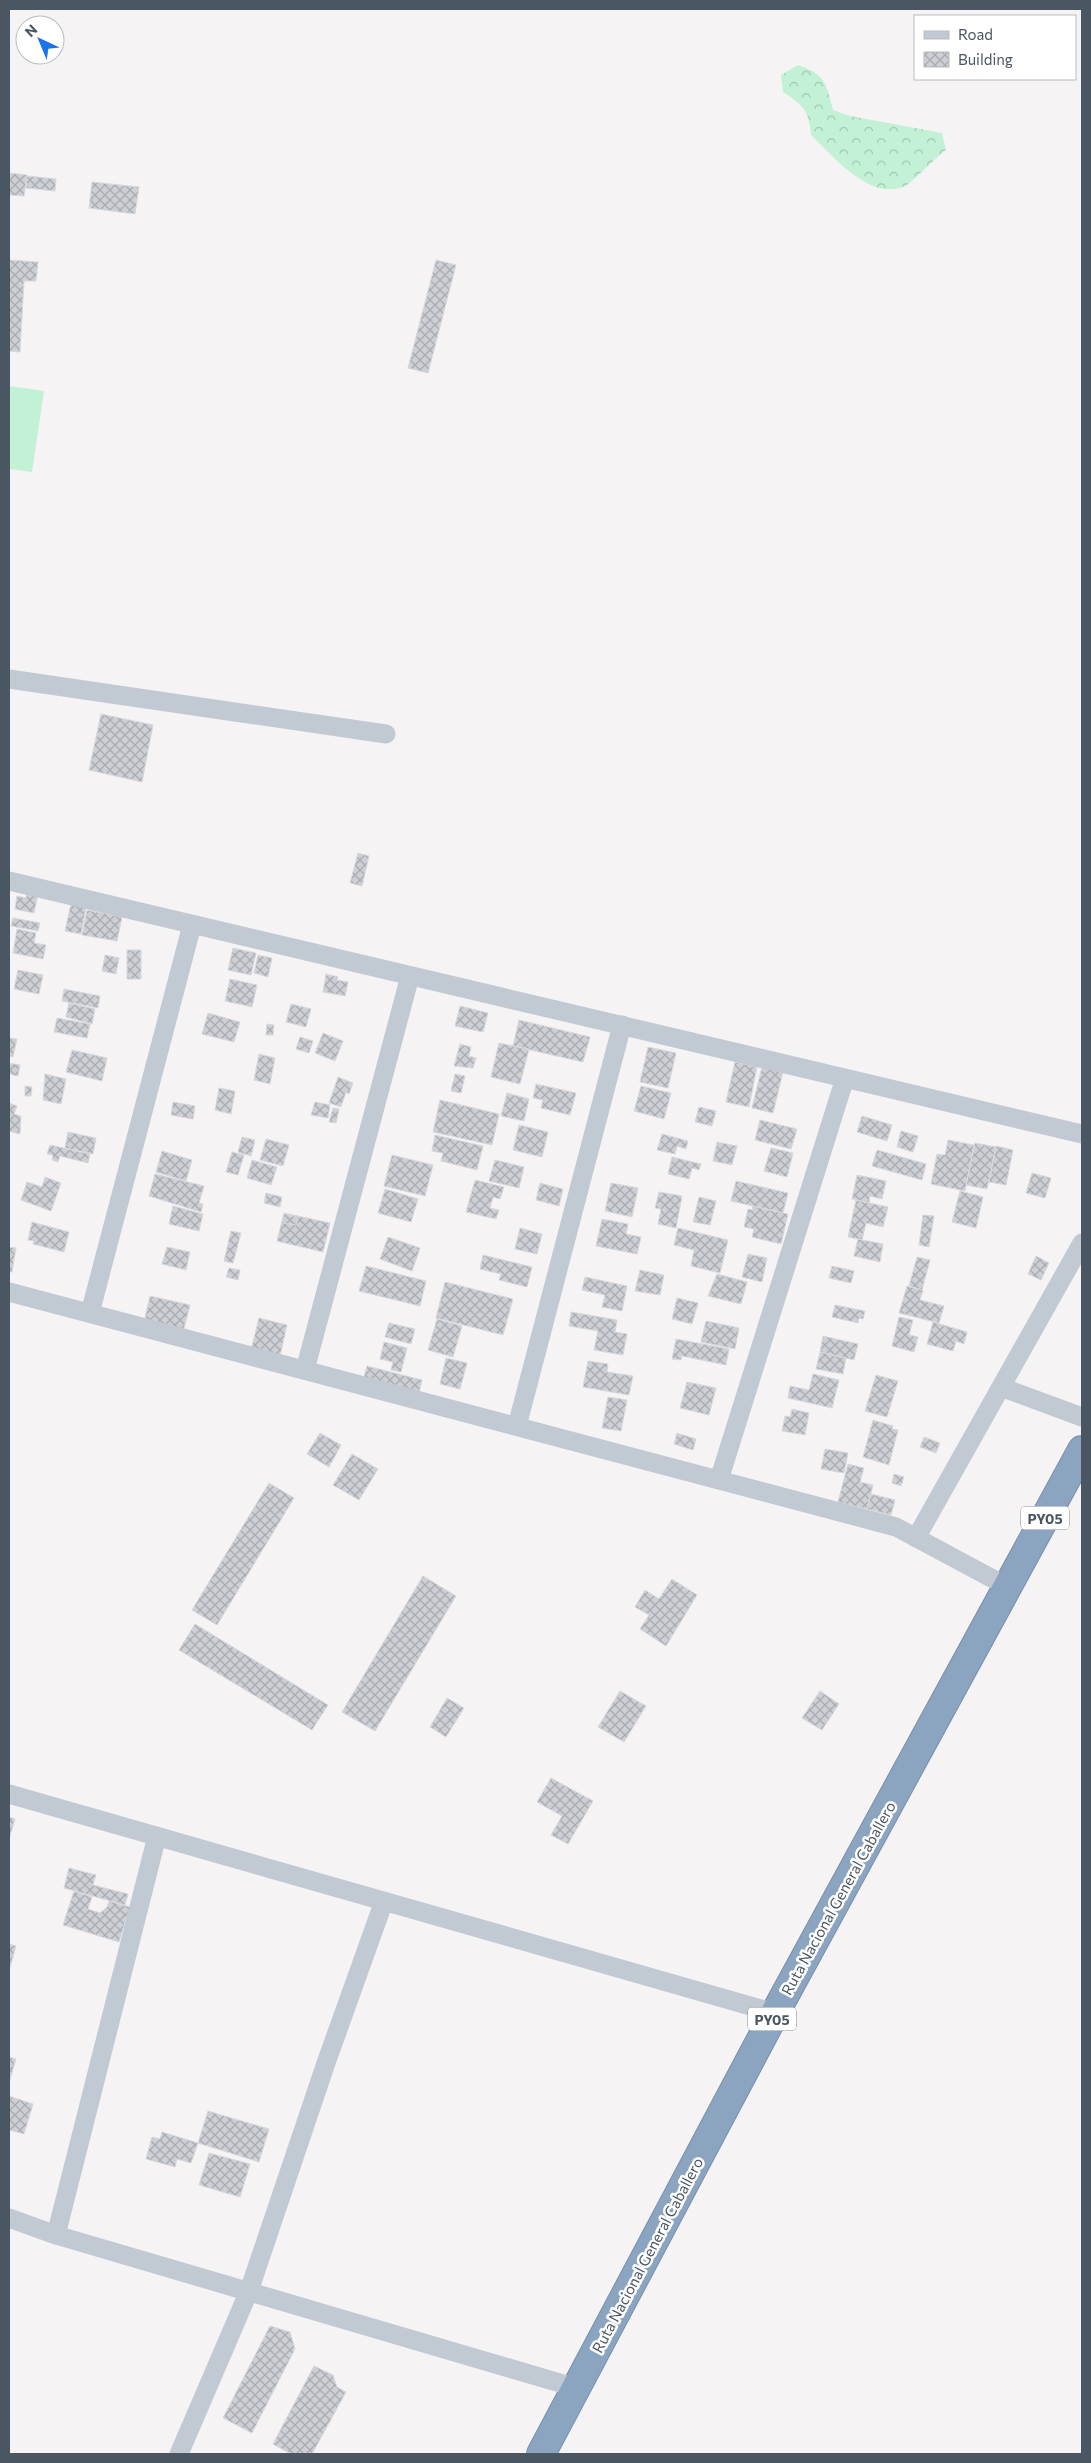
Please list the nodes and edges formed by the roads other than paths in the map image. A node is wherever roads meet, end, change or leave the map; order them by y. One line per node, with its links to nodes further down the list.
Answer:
1 (9, 679): 2 (street)
2 (386, 734)
3 (9, 882): 4 (street)
4 (192, 925): 5 (street); 11 (street)
5 (410, 976): 6 (street); 12 (street)
6 (622, 1026): 7 (street); 15 (street)
7 (845, 1078): 8 (street); 17 (street)
8 (1082, 1134)
9 (1082, 1243): 13 (street)
10 (9, 1292): 11 (street)
11 (90, 1313): 12 (street)
12 (305, 1370): 15 (street)
13 (1001, 1387): 14 (street); 18 (street)
14 (1082, 1417)
15 (516, 1426): 17 (street)
16 (1082, 1450): 19 (highway, Ruta Nacional General Caballero / PY05)
17 (719, 1480): 18 (street)
18 (916, 1538): 19 (street)
19 (1008, 1587): 23 (highway, Ruta Nacional General Caballero / PY05)
20 (9, 1794): 21 (street)
21 (157, 1836): 22 (street); 25 (street)
22 (384, 1901): 23 (street); 26 (street)
23 (775, 2013): 27 (highway, Ruta Nacional General Caballero / PY05)
24 (9, 2218): 25 (street)
25 (56, 2235): 26 (street)
26 (249, 2292): 27 (street); 28 (street)
27 (577, 2388): 29 (highway, Ruta Nacional General Caballero / PY05)
28 (179, 2454)
29 (541, 2454)

